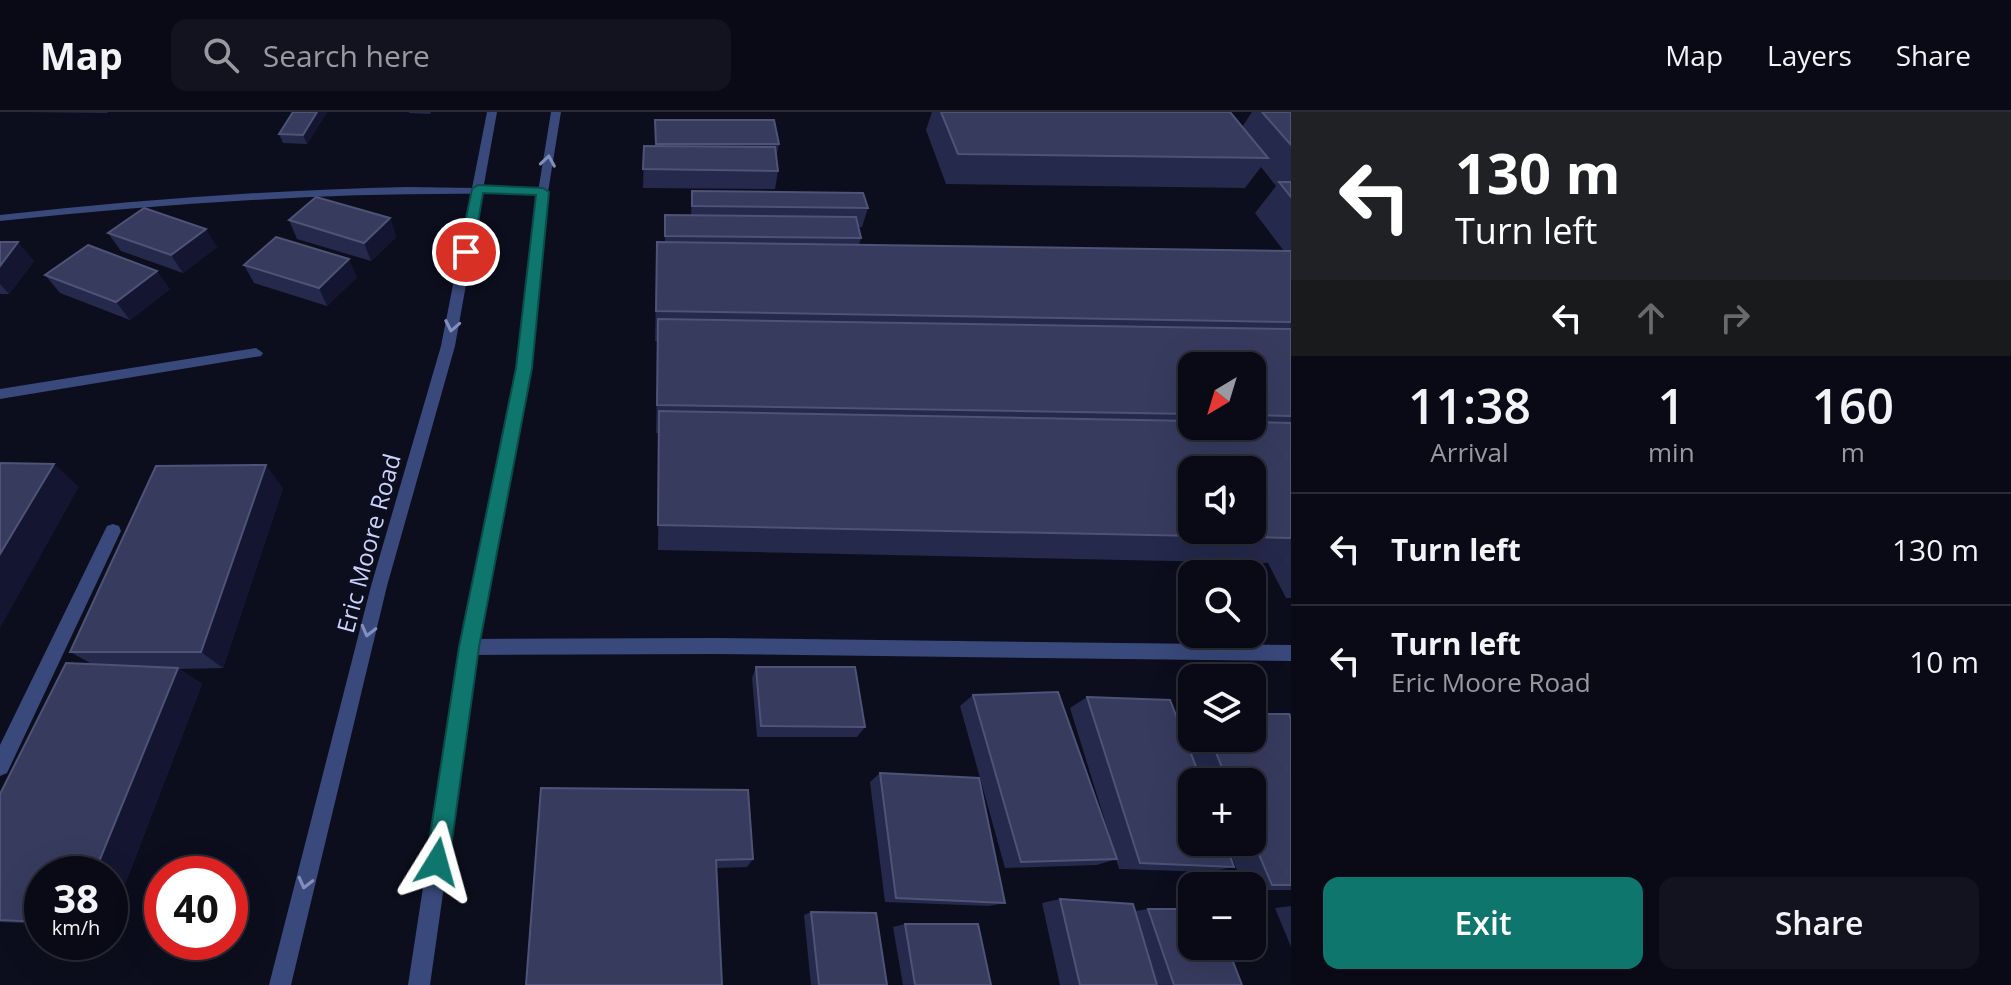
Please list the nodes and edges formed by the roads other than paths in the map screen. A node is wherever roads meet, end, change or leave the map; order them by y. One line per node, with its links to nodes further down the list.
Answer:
1 (492, 112): 3 (street, Eric Moore Road)
2 (556, 112): 4 (street, one-way to 2)
3 (478, 189): 4 (street); 5 (street); 12 (street, Eric Moore Road, one-way to 12)
4 (543, 192): 9 (street)
5 (0, 218)
6 (256, 353): 7 (street)
7 (0, 394)
8 (113, 531): 11 (street)
9 (469, 647): 10 (street); 13 (street)
10 (1291, 653)
11 (0, 766)
12 (280, 985)
13 (419, 985)

